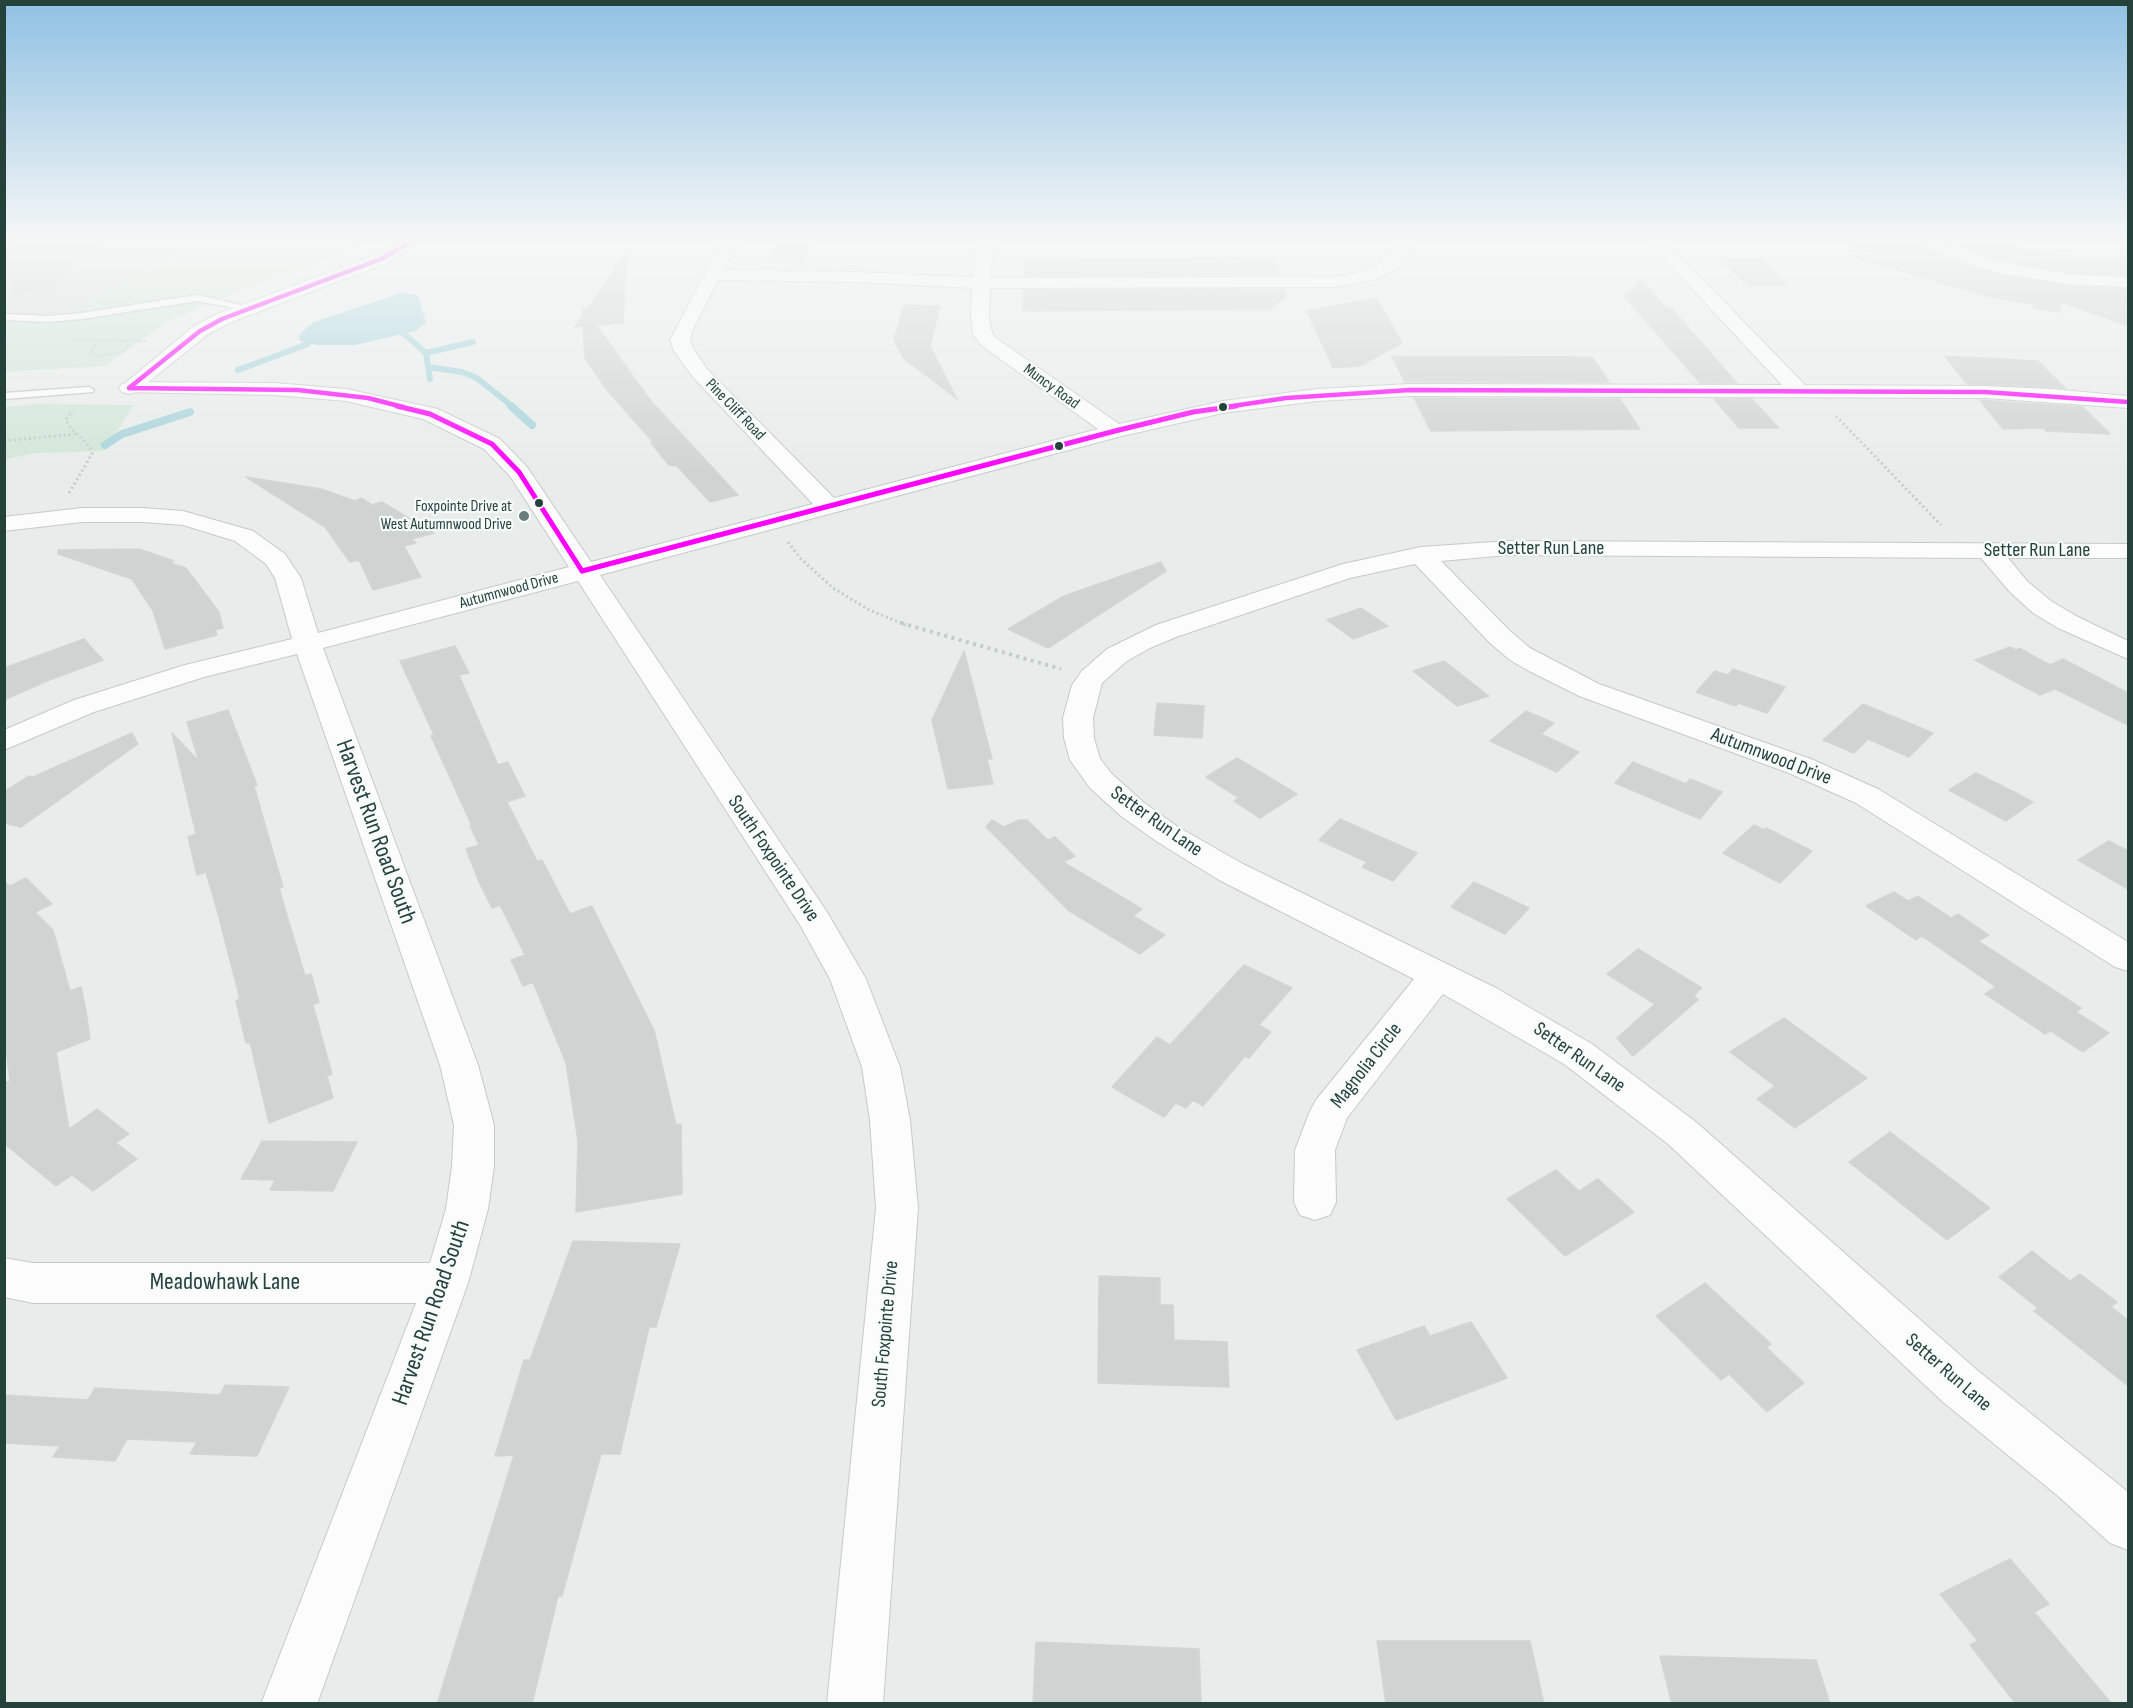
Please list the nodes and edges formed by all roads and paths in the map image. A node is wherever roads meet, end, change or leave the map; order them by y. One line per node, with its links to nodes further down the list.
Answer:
1 (76, 316): 6 (lane)
2 (233, 316): 28 (street, South Foxpointe Drive)
3 (691, 316): 21 (street, Pine Cliff Road)
4 (980, 316): 17 (street, Muncy Road)
5 (1727, 316): 12 (street)
6 (4, 317)
7 (74, 340): 8 (path)
8 (105, 340): 9 (path); 9 (path)
9 (128, 341): 10 (path)
10 (148, 341)
11 (88, 390): 13 (lane)
12 (1799, 391): 14 (street, Autumnwood Drive); 17 (street, Autumnwood Drive)
13 (4, 396)
14 (2128, 402)
15 (78, 406): 18 (path)
16 (1831, 411): 23 (path)
17 (1115, 431): 21 (street, Autumnwood Drive)
18 (76, 434): 19 (path); 20 (path)
19 (4, 441)
20 (68, 494)
21 (828, 506): 28 (street, Autumnwood Drive)
22 (4, 524): 29 (street, Harvest Run Road South)
23 (1943, 527)
24 (782, 535): 31 (path)
25 (2128, 551): 26 (street, Setter Run Lane)
26 (1989, 552): 27 (street, Setter Run Lane); 30 (street)
27 (1421, 555): 33 (street, Autumnwood Drive); 34 (street, Setter Run Lane)
28 (582, 571): 29 (street, Autumnwood Drive); 40 (street, South Foxpointe Drive)
29 (307, 644): 32 (street, Autumnwood Drive); 37 (street, Harvest Run Road South)
30 (2128, 651)
31 (1070, 671)
32 (4, 741)
33 (2128, 958)
34 (1438, 975): 35 (street, Magnolia Circle); 38 (street, Setter Run Lane)
35 (1315, 1202)
36 (4, 1277): 37 (street, Meadowhawk Lane)
37 (446, 1283): 39 (street, Harvest Run Road South)
38 (2128, 1526)
39 (289, 1704)
40 (855, 1704)

